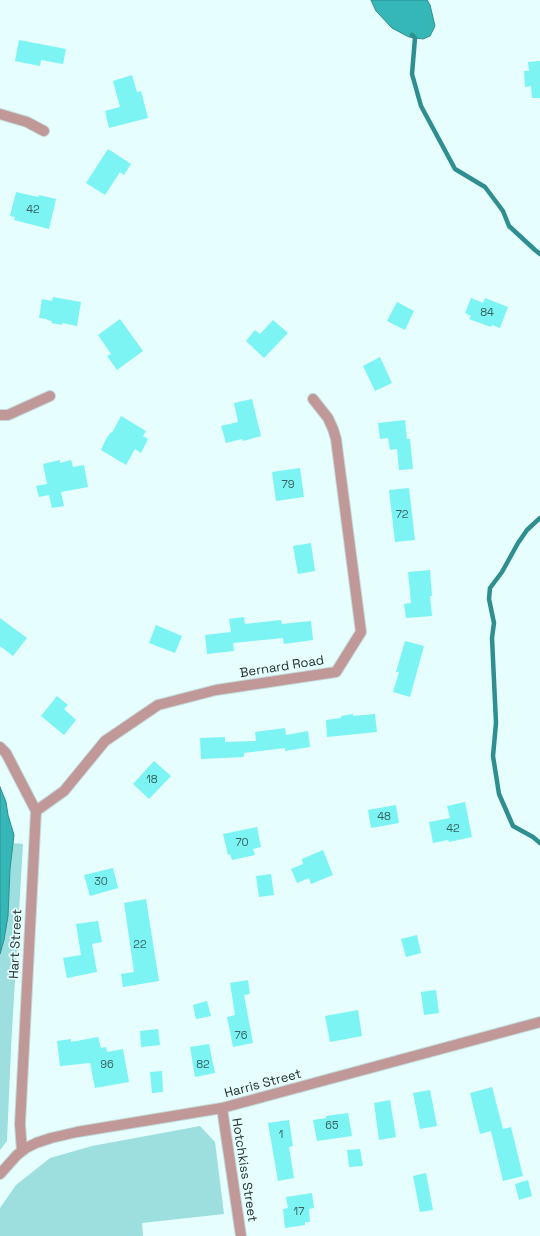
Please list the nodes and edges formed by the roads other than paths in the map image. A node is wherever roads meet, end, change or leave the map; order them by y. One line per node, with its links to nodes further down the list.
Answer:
1 (0, 114): 2 (street)
2 (44, 131)
3 (50, 396): 5 (street)
4 (313, 399): 7 (street, Bernard Road)
5 (0, 415)
6 (0, 747): 7 (street)
7 (36, 811): 10 (street, Hart Street)
8 (540, 1022): 9 (street, Harris Street)
9 (222, 1108): 10 (street, Harris Street); 12 (street, Hotchkiss Street)
10 (22, 1151): 11 (street, Harris Street)
11 (0, 1174)
12 (241, 1236)

